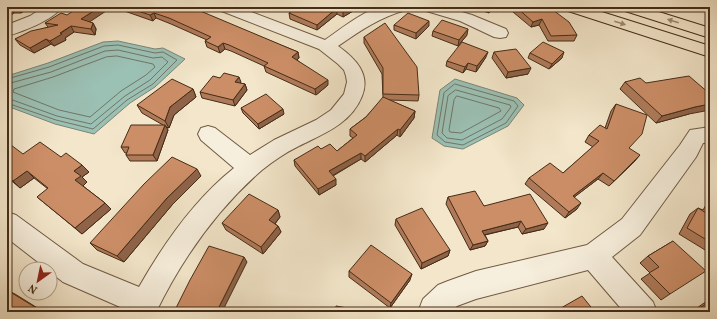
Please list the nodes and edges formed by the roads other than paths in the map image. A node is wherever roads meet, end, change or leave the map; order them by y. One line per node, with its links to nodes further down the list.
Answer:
1 (54, 7): 7 (street)
2 (224, 7): 10 (street)
3 (401, 7): 10 (street)
4 (428, 7): 8 (street)
5 (570, 7): 11 (main road, one-way to 11)
6 (627, 7): 9 (main road, one-way to 6)
7 (7, 30)
8 (500, 33)
9 (710, 33)
10 (326, 46): 14 (street)
11 (710, 52)
12 (208, 134): 14 (street)
13 (703, 135): 16 (street)
14 (250, 167): 17 (street)
15 (7, 223): 17 (street)
16 (592, 256): 18 (street); 19 (street)
17 (143, 307)
18 (432, 312)
19 (643, 312)

